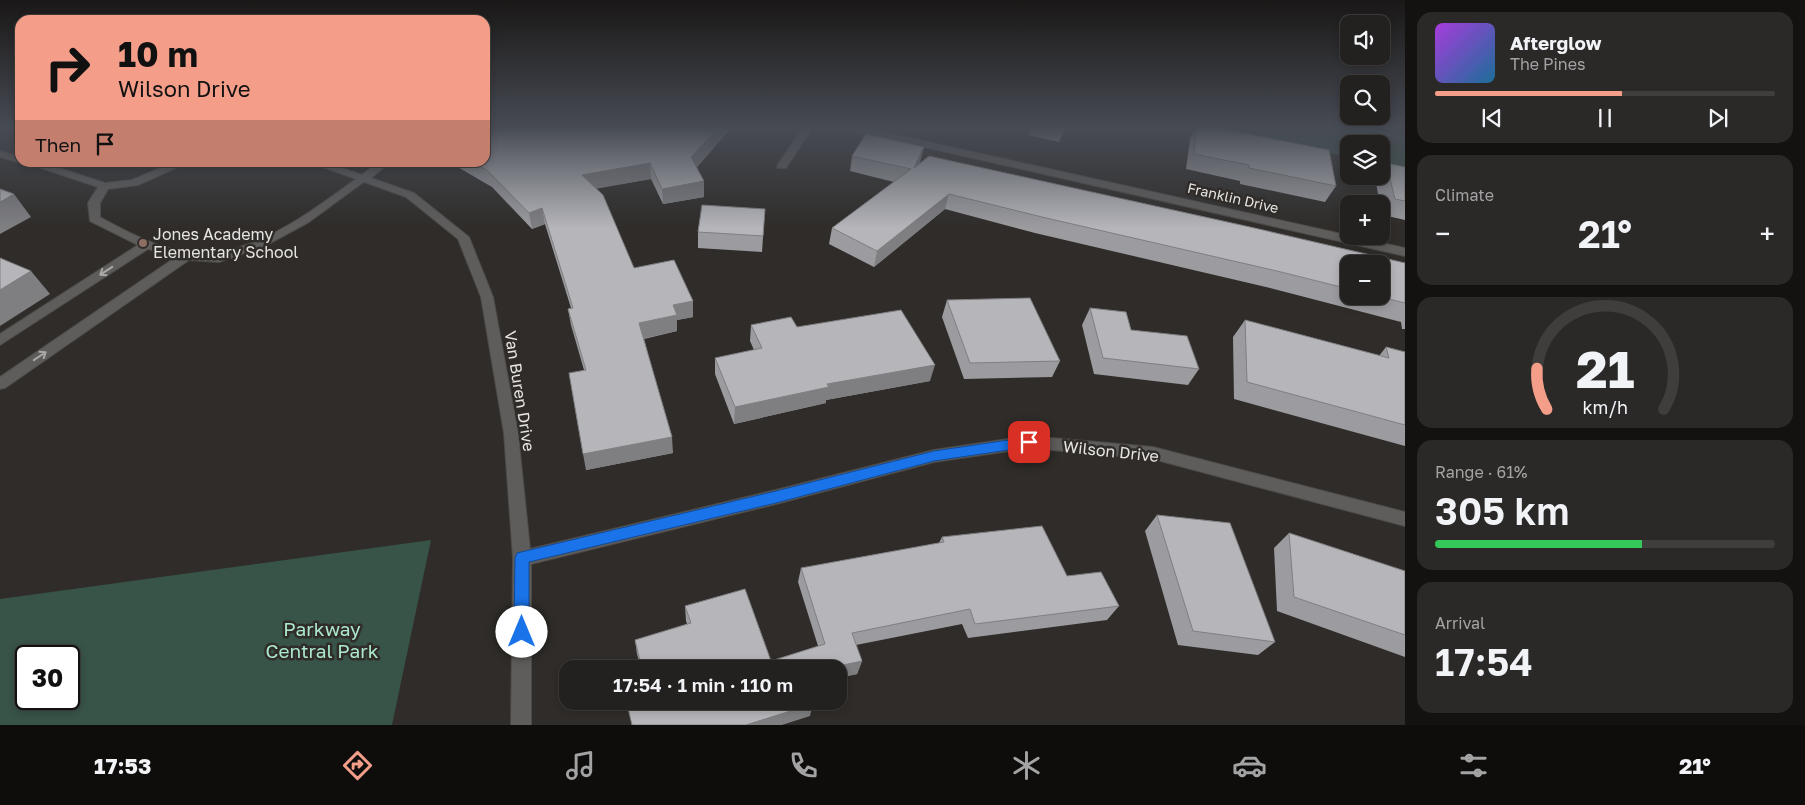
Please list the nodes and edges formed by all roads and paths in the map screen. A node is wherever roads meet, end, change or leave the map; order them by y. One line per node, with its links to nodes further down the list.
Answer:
1 (785, 161): 3 (street)
2 (999, 161): 11 (street, Franklin Drive)
3 (782, 166)
4 (44, 167): 9 (street)
5 (172, 167): 9 (street)
6 (330, 167): 8 (street, Van Buren Drive)
7 (378, 167): 8 (street)
8 (364, 178): 12 (street); 16 (street, Van Buren Drive)
9 (104, 186): 10 (street)
10 (147, 244): 12 (street); 13 (street, one-way to 13)
11 (1405, 252)
12 (188, 255): 14 (street, one-way to 12)
13 (0, 340)
14 (0, 384)
15 (1405, 519): 16 (street, Wilson Drive)
16 (522, 558): 17 (street, Van Buren Drive)
17 (521, 725)

